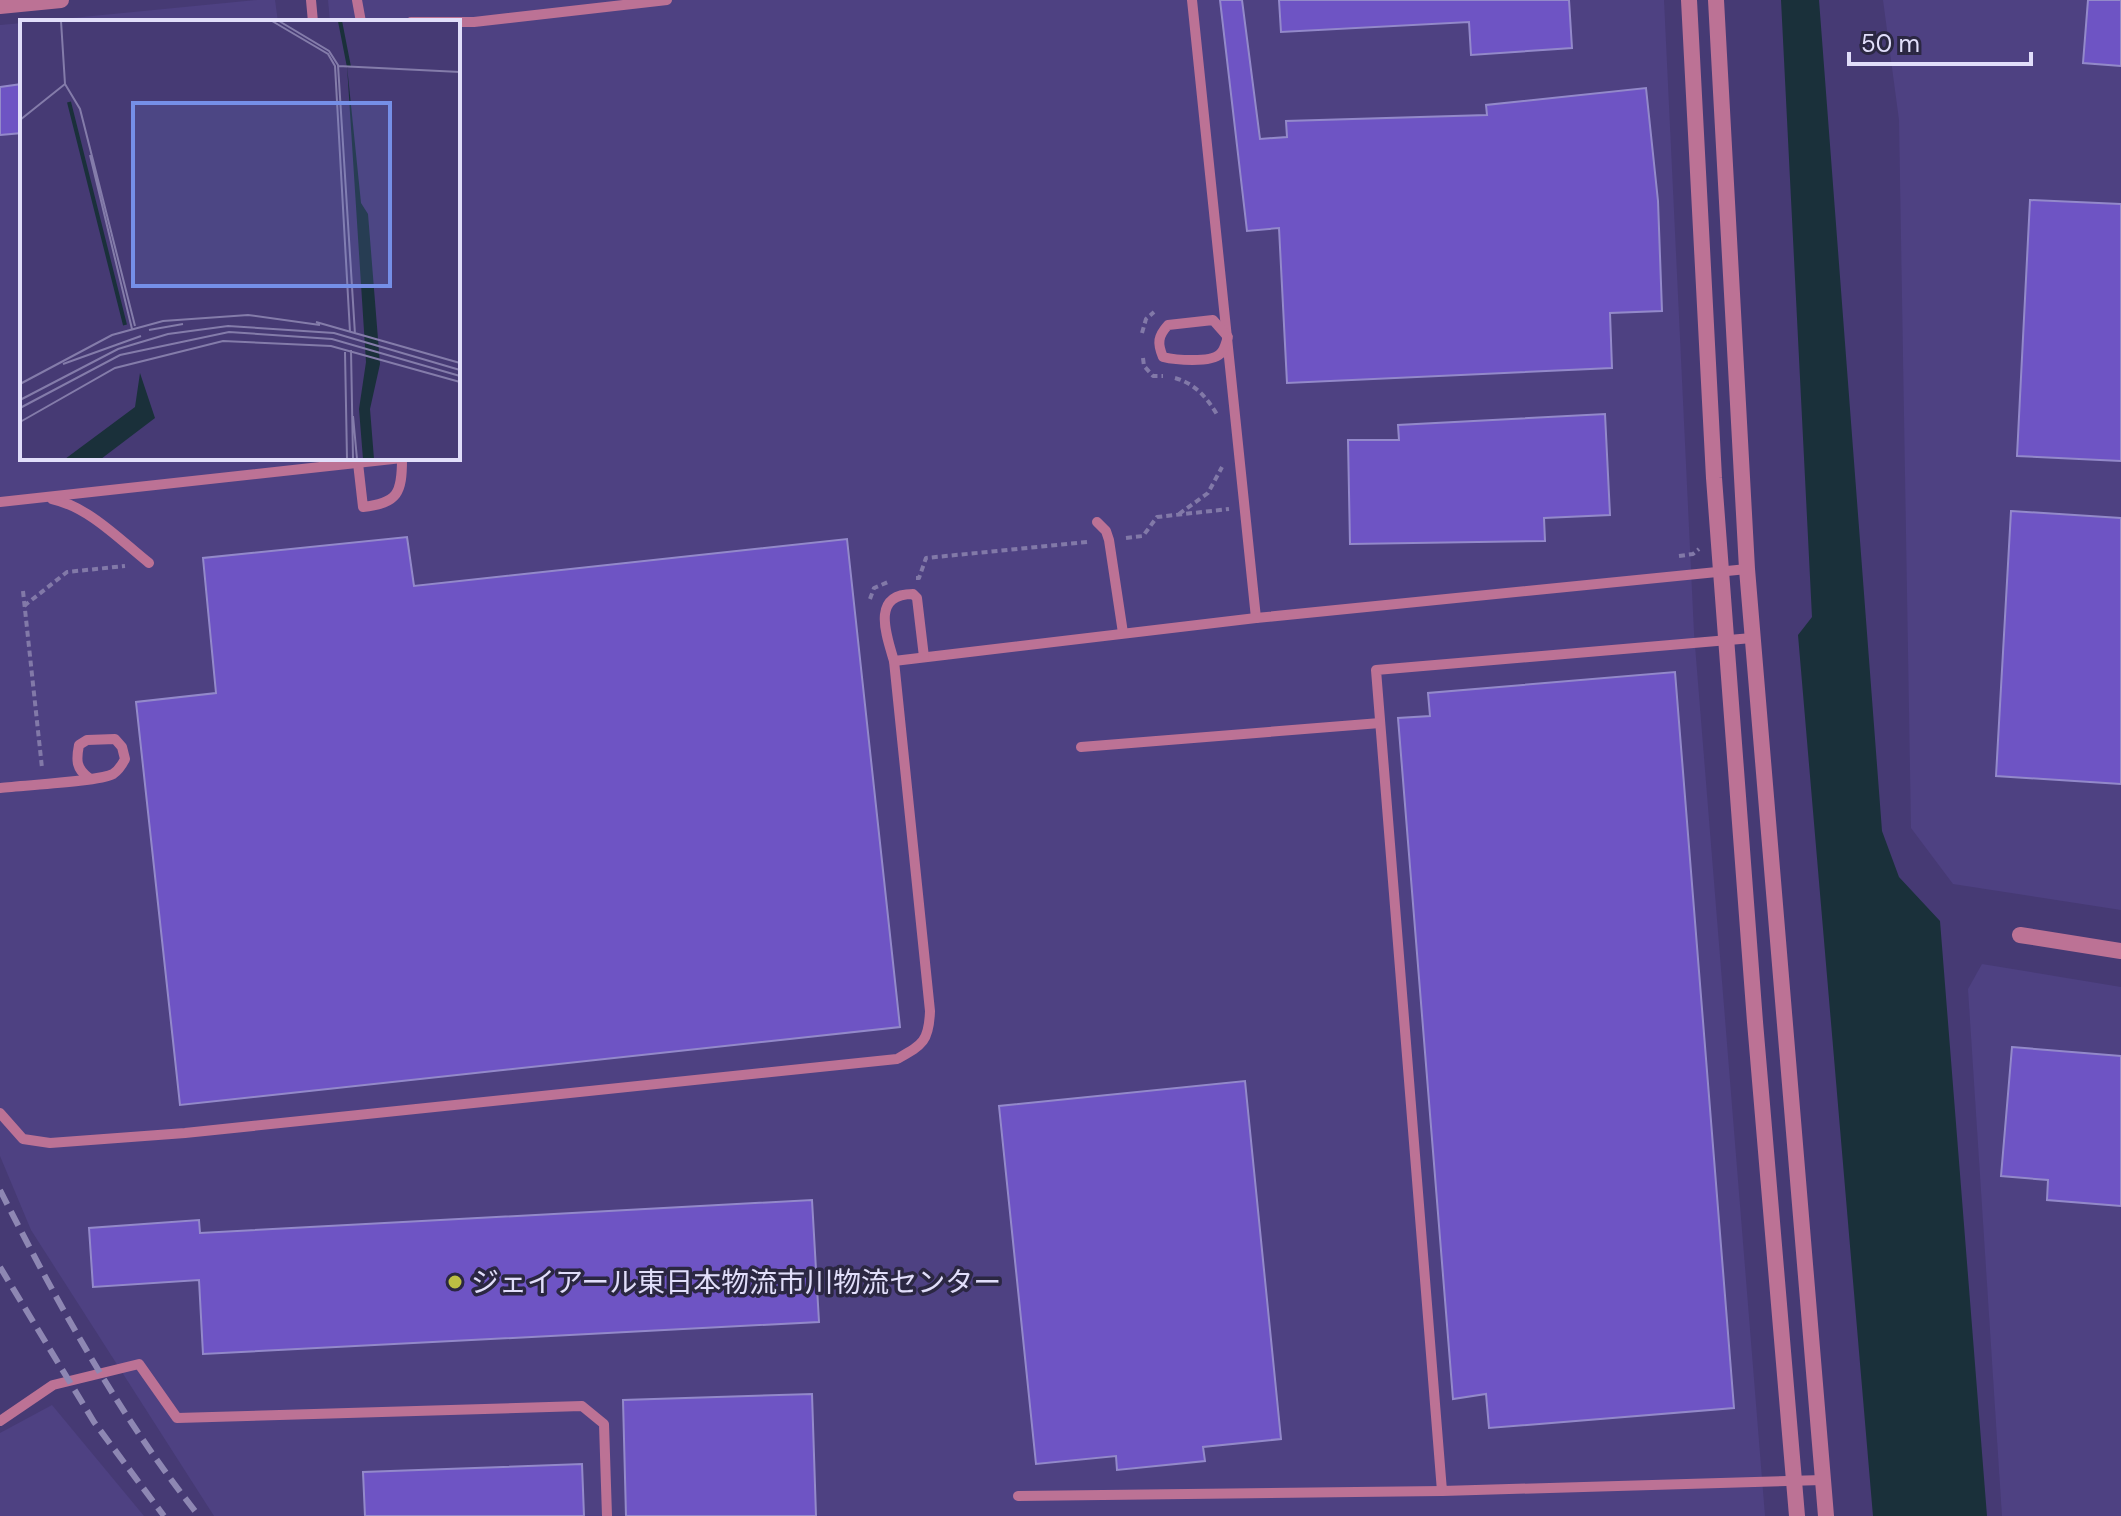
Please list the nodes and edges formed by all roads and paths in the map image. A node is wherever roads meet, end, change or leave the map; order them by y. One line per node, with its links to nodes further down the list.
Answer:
1 (61, 0): 8 (street)
2 (311, 0): 9 (lane)
3 (357, 0): 10 (lane)
4 (667, 0): 11 (lane)
5 (1192, 0): 14 (lane)
6 (1689, 0): 33 (street)
7 (1716, 0): 32 (street)
8 (0, 6)
9 (313, 20)
10 (361, 20)
11 (460, 22)
12 (1154, 312): 13 (path)
13 (1142, 336)
14 (1228, 337): 14 (lane); 39 (lane)
15 (1143, 355): 16 (path)
16 (1223, 427)
17 (1226, 456): 24 (path)
18 (384, 460): 20 (lane)
19 (402, 460): 20 (lane)
20 (358, 463): 21 (lane)
21 (43, 497): 22 (lane); 30 (lane)
22 (0, 502)
23 (1233, 509): 24 (path)
24 (1179, 514): 26 (path)
25 (1097, 522): 40 (lane)
26 (1126, 538)
27 (1087, 542): 34 (path)
28 (1699, 549): 29 (path)
29 (1669, 557)
30 (149, 563)
31 (127, 565): 37 (path)
32 (1747, 569): 33 (lane); 41 (street)
33 (1721, 572): 39 (lane); 42 (street)
34 (907, 579)
35 (894, 581): 38 (path)
36 (23, 591): 37 (path)
37 (24, 606): 48 (path)
38 (871, 612)
39 (1256, 618): 40 (lane)
40 (1123, 633): 43 (lane)
41 (1752, 638): 42 (lane); 55 (street)
42 (1726, 640): 45 (lane); 54 (street)
43 (924, 657): 44 (lane); 44 (lane)
44 (894, 661): 52 (lane)
45 (1380, 723): 46 (lane); 56 (lane)
46 (1081, 747)
47 (89, 778): 47 (lane); 48 (lane)
48 (43, 783): 49 (lane)
49 (0, 788)
50 (2020, 935): 51 (street)
51 (2121, 951)
52 (0, 1113)
53 (0, 1421): 58 (lane)
54 (1795, 1480): 55 (lane); 56 (lane); 59 (street)
55 (1823, 1480): 60 (street)
56 (1442, 1491): 57 (lane)
57 (1018, 1496)
58 (607, 1516)
59 (1797, 1516)
60 (1826, 1516)

